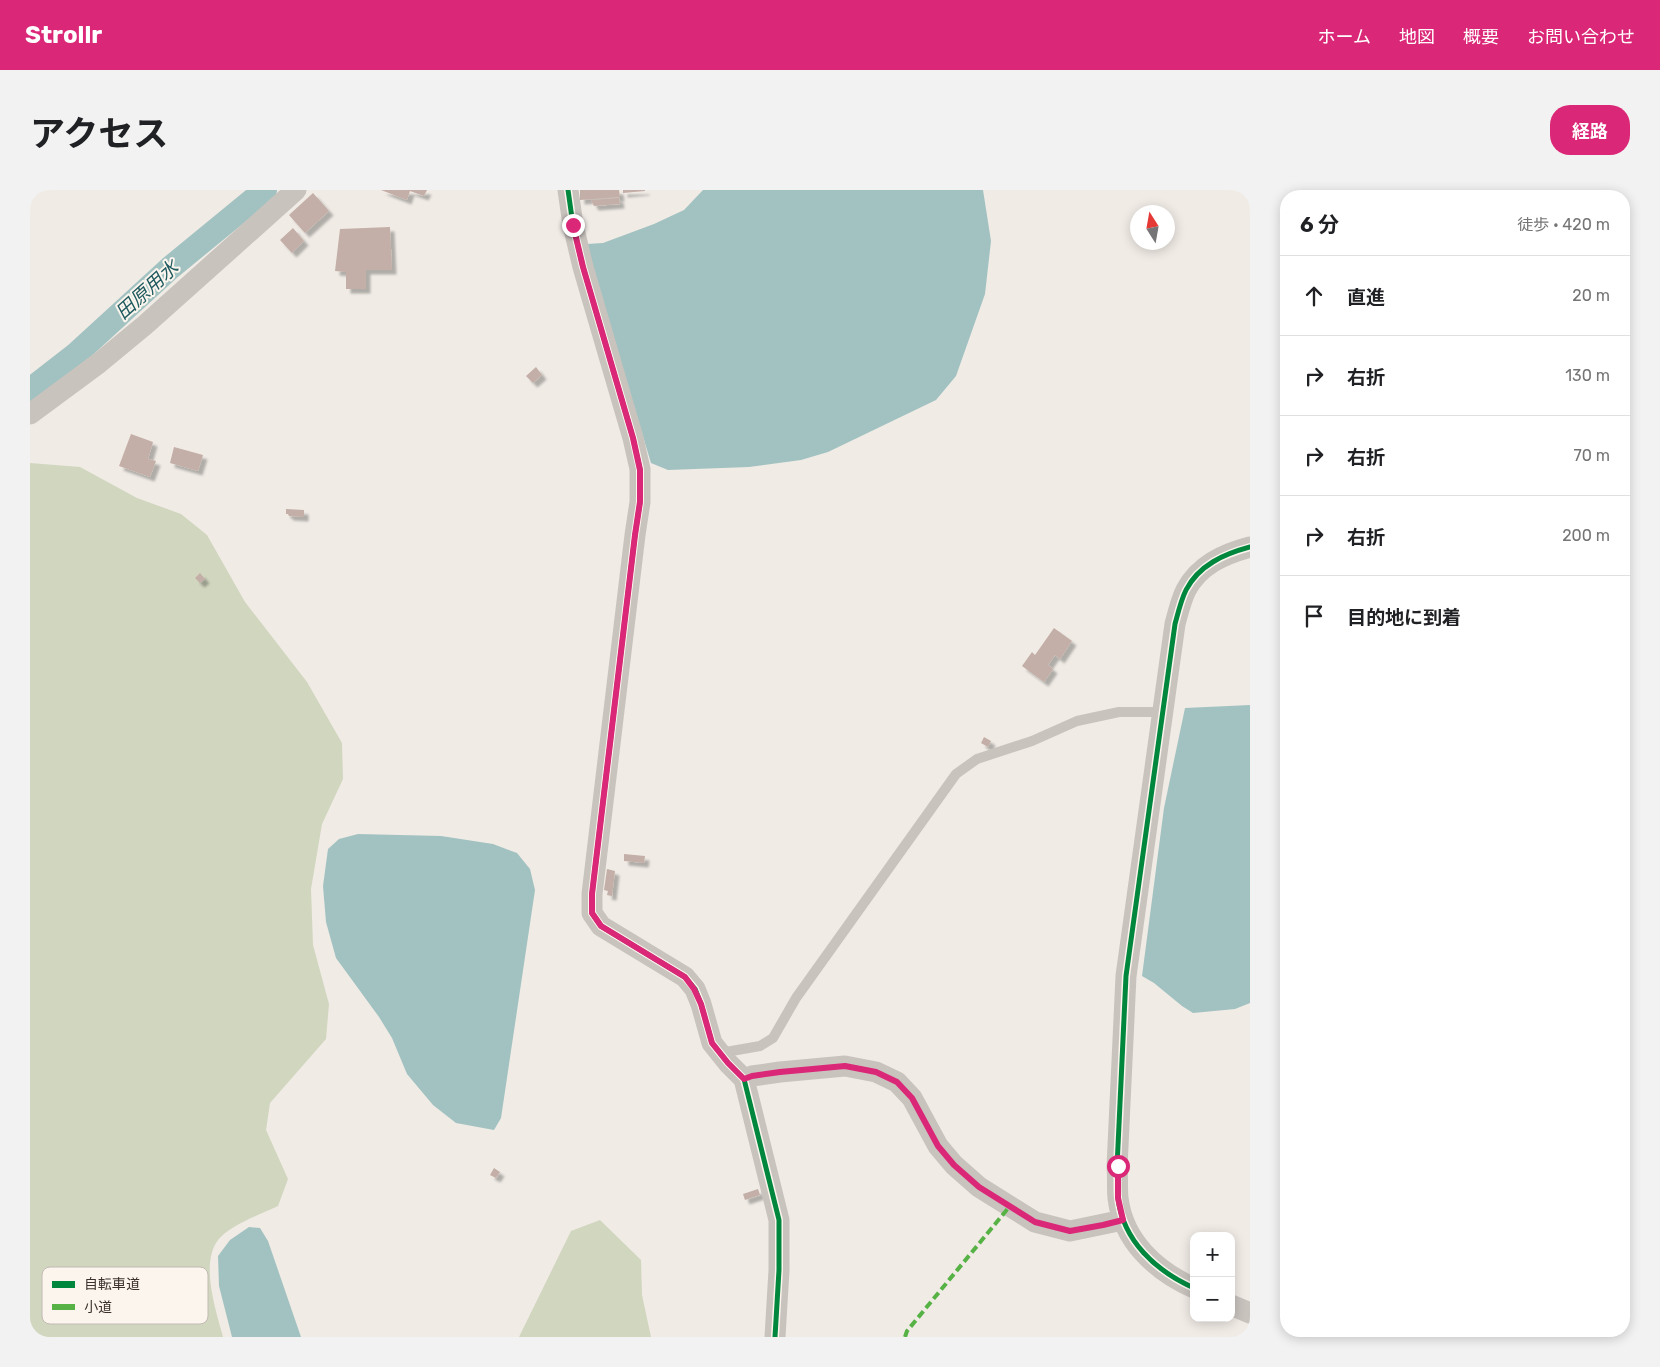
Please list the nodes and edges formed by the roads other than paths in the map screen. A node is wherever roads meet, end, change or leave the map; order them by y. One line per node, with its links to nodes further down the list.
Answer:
1 (296, 190): 3 (street)
2 (568, 190): 6 (street)
3 (30, 414)
4 (1250, 546): 5 (street)
5 (1162, 712): 6 (lane); 8 (street)
6 (720, 1053): 7 (street)
7 (744, 1079): 8 (street); 12 (street)
8 (1123, 1220): 9 (street)
9 (1190, 1286)
10 (1235, 1307): 11 (street)
11 (1250, 1313)
12 (775, 1337)

